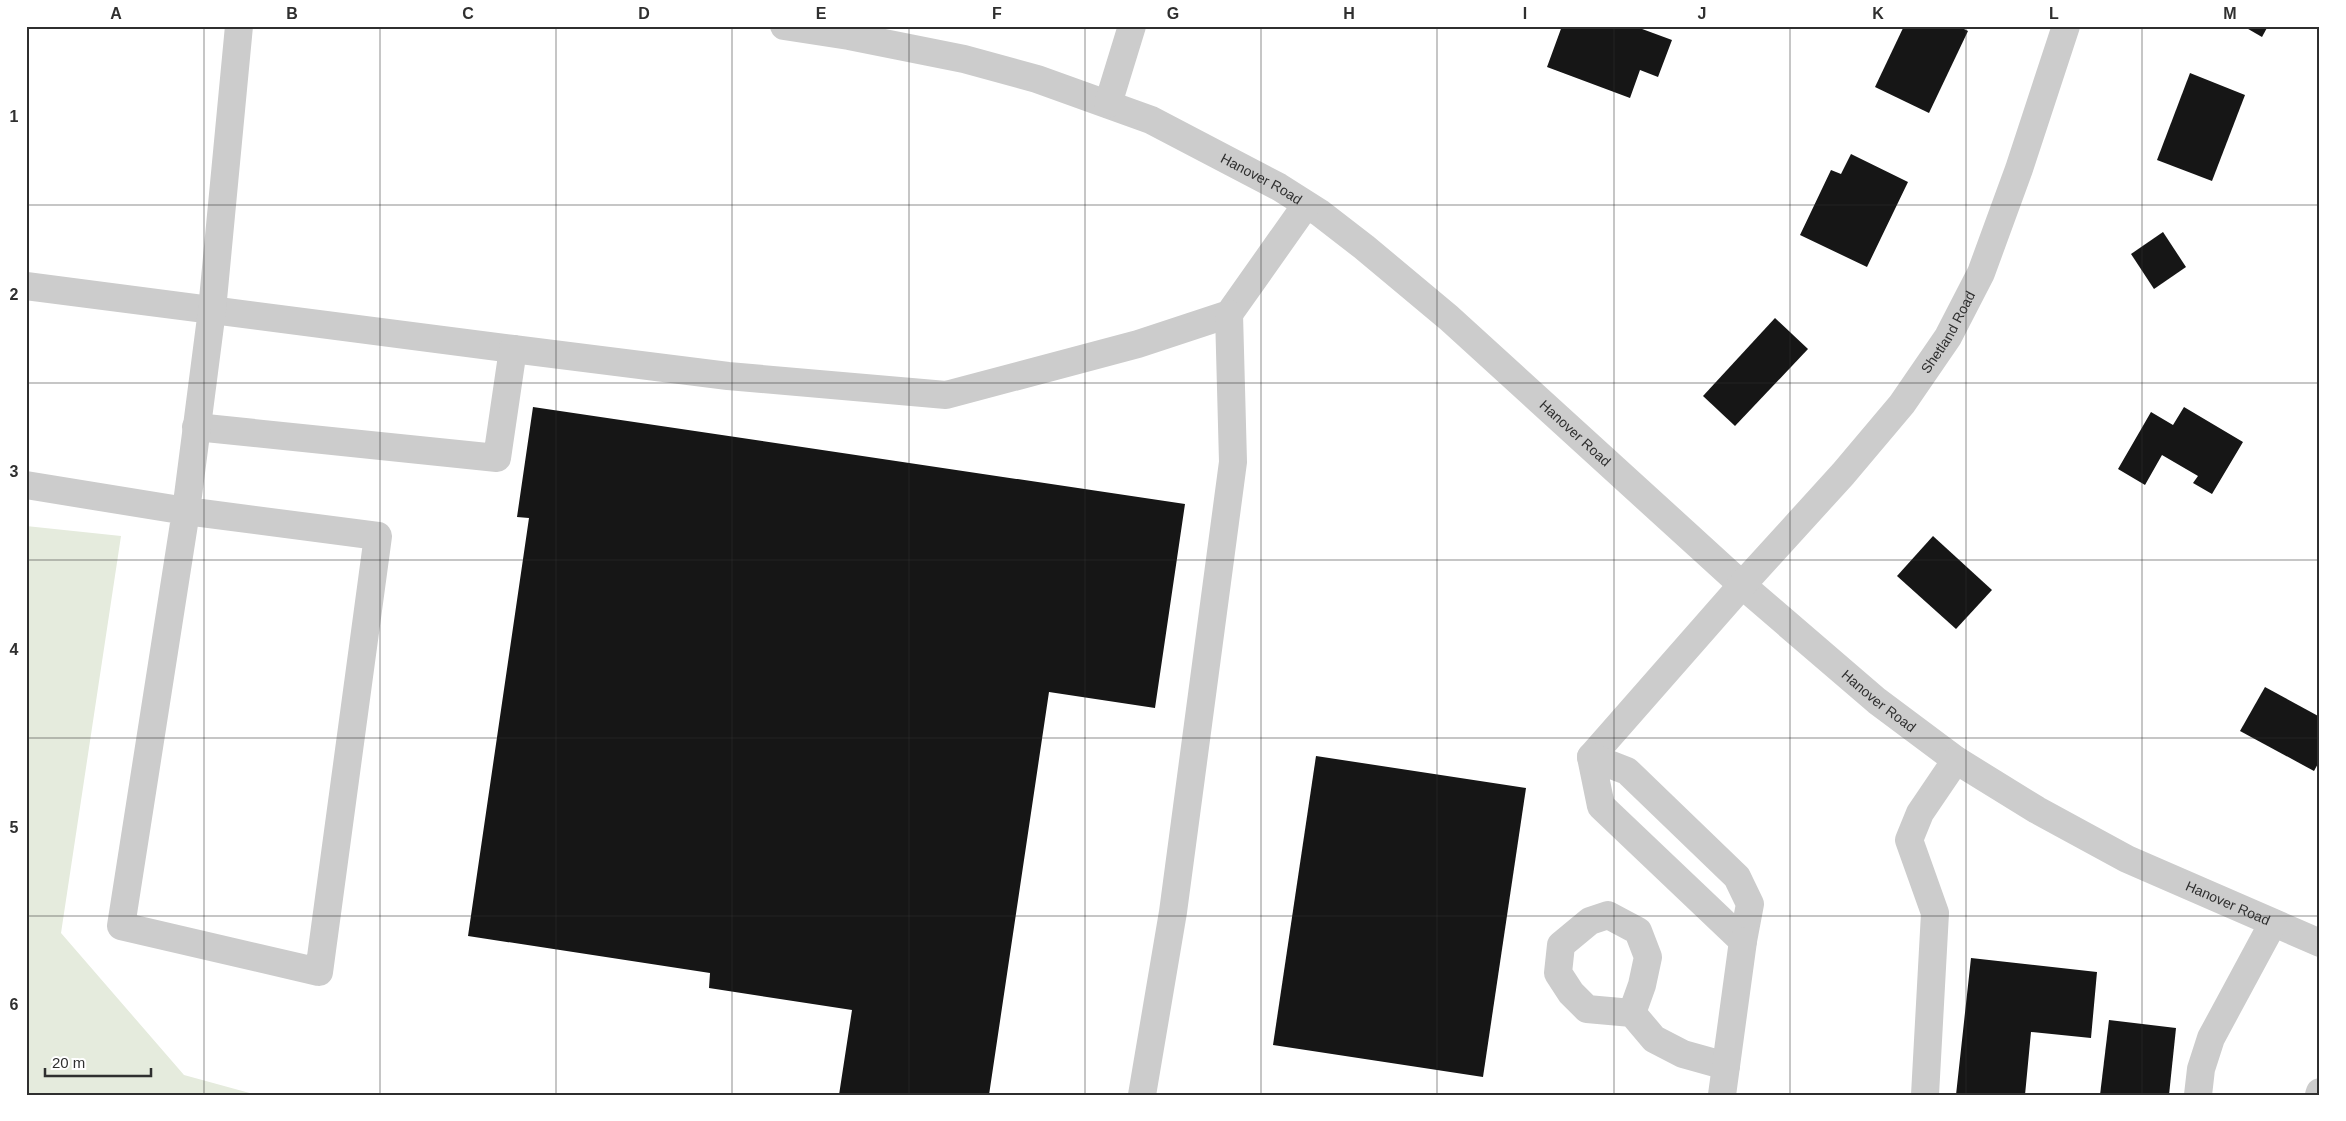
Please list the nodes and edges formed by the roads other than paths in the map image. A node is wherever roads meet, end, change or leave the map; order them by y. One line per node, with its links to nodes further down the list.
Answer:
1 (239, 26): 8 (street)
2 (784, 26): 5 (street, Hanover Road)
3 (1132, 26): 5 (street)
4 (2066, 26): 14 (street, Shetland Road)
5 (1108, 104): 6 (street, Hanover Road)
6 (1306, 204): 9 (street); 14 (street, Hanover Road)
7 (26, 286): 8 (street)
8 (212, 310): 10 (street); 11 (street)
9 (1229, 314): 10 (street); 22 (street)
10 (513, 349): 11 (street)
11 (196, 427): 13 (street)
12 (26, 485): 13 (street)
13 (186, 511): 13 (street)
14 (1742, 585): 15 (street, Shetland Road); 16 (street, Hanover Road)
15 (1591, 758): 18 (street); 18 (street)
16 (1956, 760): 17 (street, Hanover Road); 24 (street)
17 (2273, 923): 19 (street, Hanover Road); 25 (street)
18 (1743, 941): 21 (street)
19 (2320, 943)
20 (1632, 1013): 21 (street)
21 (1726, 1066): 23 (street)
22 (1142, 1095)
23 (1722, 1095)
24 (1925, 1095)
25 (2198, 1095)

